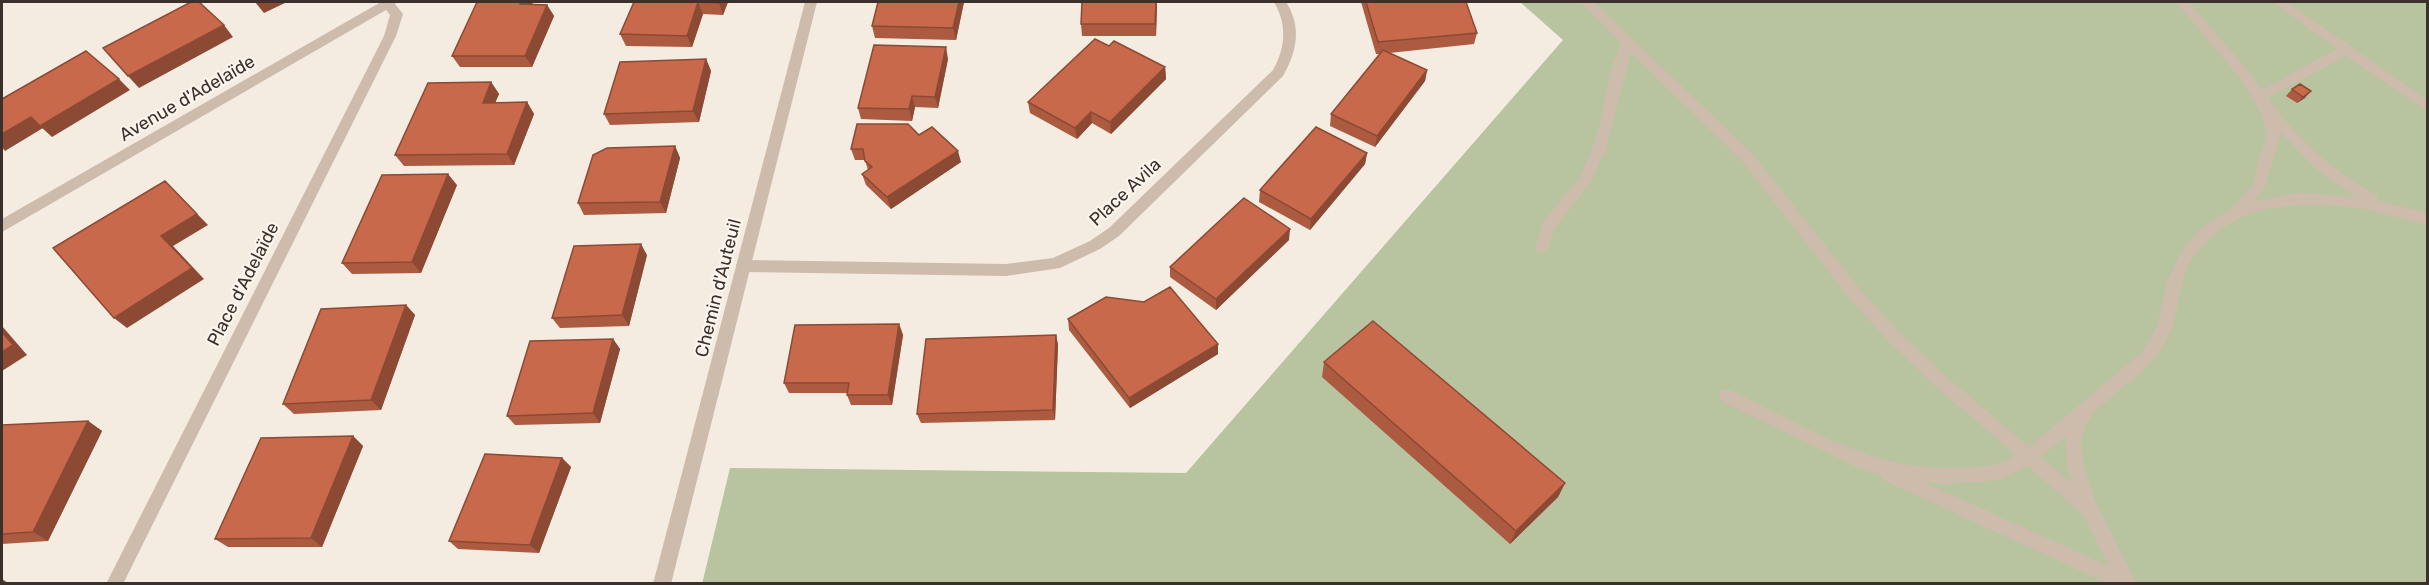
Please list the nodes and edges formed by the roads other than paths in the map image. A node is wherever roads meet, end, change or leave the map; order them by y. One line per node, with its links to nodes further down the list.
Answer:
1 (388, 2): 14 (street, Avenue d'Adelaïde); 23 (street, Place d'Adelaïde)
2 (811, 2): 16 (street, Chemin d'Auteuil)
3 (1280, 2): 16 (street, Place Avila)
4 (2182, 2): 9 (street)
5 (2279, 2): 8 (street)
6 (1588, 3): 7 (street)
7 (1628, 45): 15 (street); 19 (street)
8 (2347, 50): 9 (street); 10 (street)
9 (2260, 96): 11 (street); 12 (street)
10 (2427, 107)
11 (2394, 209): 12 (street); 13 (street)
12 (2229, 217): 18 (street)
13 (2427, 219)
14 (2, 226)
15 (1542, 248)
16 (743, 266): 24 (street, Chemin d'Auteuil)
17 (1727, 396): 20 (street)
18 (2086, 409): 19 (street); 21 (street)
19 (2030, 456): 20 (street); 21 (street)
20 (1865, 463): 22 (street)
21 (2094, 514): 22 (street)
22 (2127, 583)
23 (114, 584)
24 (662, 584)

